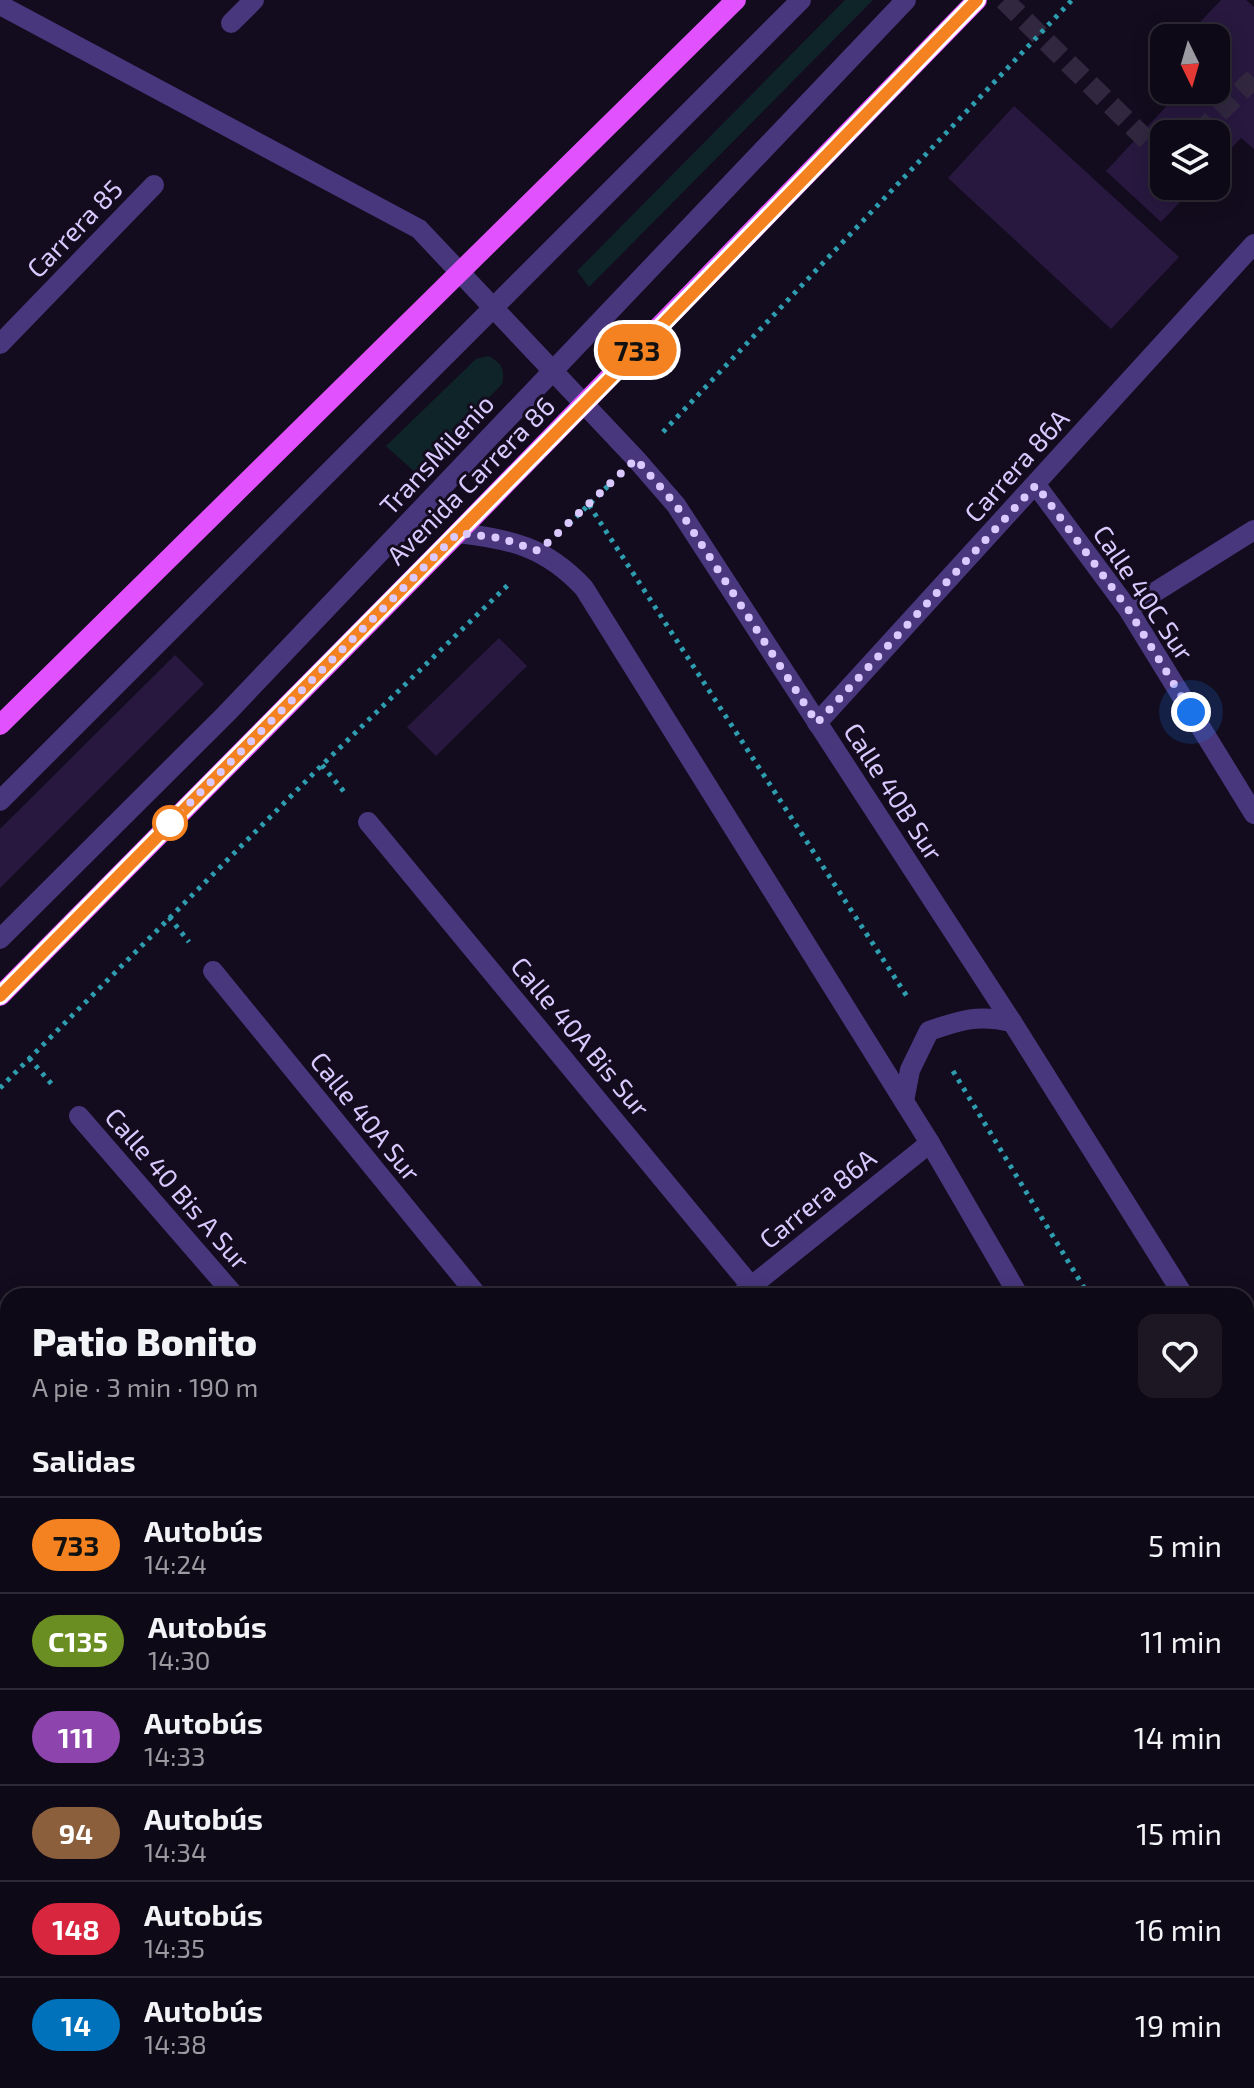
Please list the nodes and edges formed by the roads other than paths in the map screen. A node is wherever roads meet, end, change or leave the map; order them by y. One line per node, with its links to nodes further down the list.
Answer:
1 (254, 0): 7 (street)
2 (736, 0): 10 (main road)
3 (801, 0): 11 (street)
4 (906, 0): 13 (street, TransMilenio)
5 (977, 0): 14 (main road, Avenida Carrera 86)
6 (0, 5): 10 (street, Calle 40B Sur)
7 (231, 23)
8 (154, 185): 12 (street, Carrera 85)
9 (1254, 244): 15 (street, Carrera 86A)
10 (461, 271): 11 (street, Calle 40B Sur); 20 (main road)
11 (493, 307): 13 (street, Calle 40B Sur); 21 (street)
12 (0, 344)
13 (552, 371): 14 (street, Calle 40B Sur); 24 (street, TransMilenio)
14 (584, 404): 17 (main road, Avenida Carrera 86); 19 (street, Calle 40B Sur)
15 (1036, 485): 18 (street, Calle 40C Sur); 19 (street, Carrera 86A)
16 (1254, 530): 18 (street)
17 (458, 533): 26 (main road, Avenida Carrera 86); 28 (street)
18 (1128, 609): 22 (street, Calle 40C Sur)
19 (817, 723): 27 (street, Calle 40B Sur)
20 (0, 725)
21 (0, 801)
22 (1254, 814)
23 (368, 822): 33 (street, Calle 40A Bis Sur)
24 (0, 939)
25 (213, 971): 32 (street, Calle 40A Sur)
26 (0, 996)
27 (1012, 1022): 28 (street); 36 (street, Calle 40B Sur)
28 (904, 1101): 30 (street)
29 (79, 1116): 31 (street, Calle 40 Bis A Sur)
30 (930, 1143): 34 (street, Carrera 86A); 35 (street)
31 (228, 1288)
32 (471, 1288)
33 (743, 1288)
34 (749, 1288)
35 (1014, 1288)
36 (1179, 1288)

